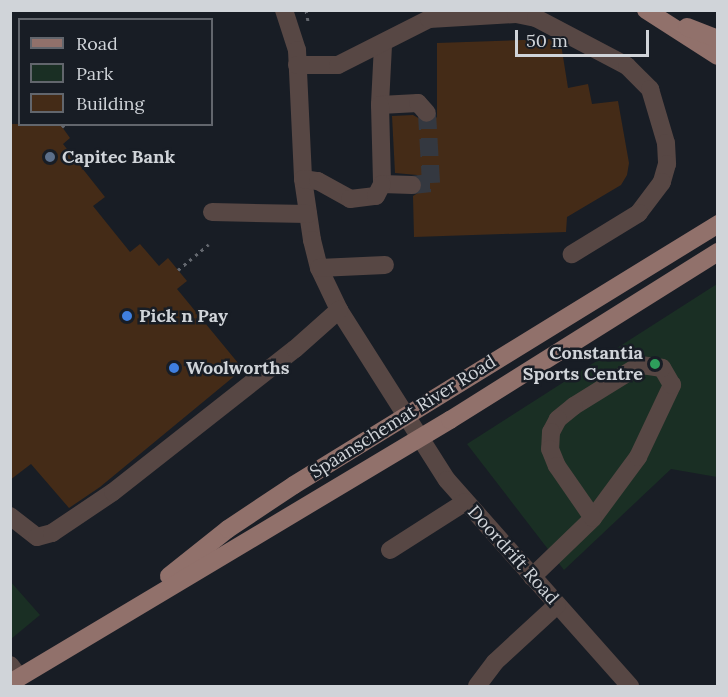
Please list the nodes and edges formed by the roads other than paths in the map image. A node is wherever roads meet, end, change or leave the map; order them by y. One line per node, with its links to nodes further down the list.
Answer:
1 (284, 10): 6 (street, Doordrift Road)
2 (646, 10): 3 (main road); 5 (main road)
3 (717, 39)
4 (383, 45): 6 (street); 7 (street); 16 (street)
5 (717, 56)
6 (297, 65): 9 (street, Doordrift Road)
7 (380, 105): 8 (street); 10 (street)
8 (427, 113)
9 (303, 179): 10 (street); 13 (street, Doordrift Road)
10 (382, 184): 11 (street)
11 (412, 185)
12 (212, 212): 13 (street)
13 (308, 214): 18 (street, Doordrift Road)
14 (717, 224): 20 (main road, Spaanschemat River Road)
15 (717, 252): 21 (main road, Spaanschemat River Road)
16 (572, 254)
17 (385, 265): 18 (street)
18 (319, 268): 19 (street, Doordrift Road)
19 (339, 310): 20 (street, Doordrift Road); 23 (street)
20 (404, 417): 21 (street, Doordrift Road); 28 (main road, Spaanschemat River Road)
21 (418, 439): 22 (street, Doordrift Road); 28 (main road, Spaanschemat River Road)
22 (465, 502): 25 (street); 26 (street, Doordrift Road)
23 (10, 516)
24 (593, 518): 24 (street); 26 (street)
25 (390, 550)
26 (532, 577): 27 (street, Doordrift Road)
27 (557, 605): 30 (street); 31 (street, Doordrift Road)
28 (130, 608): 29 (main road, Spaanschemat River Road)
29 (13, 675)
30 (477, 687)
31 (630, 687)

